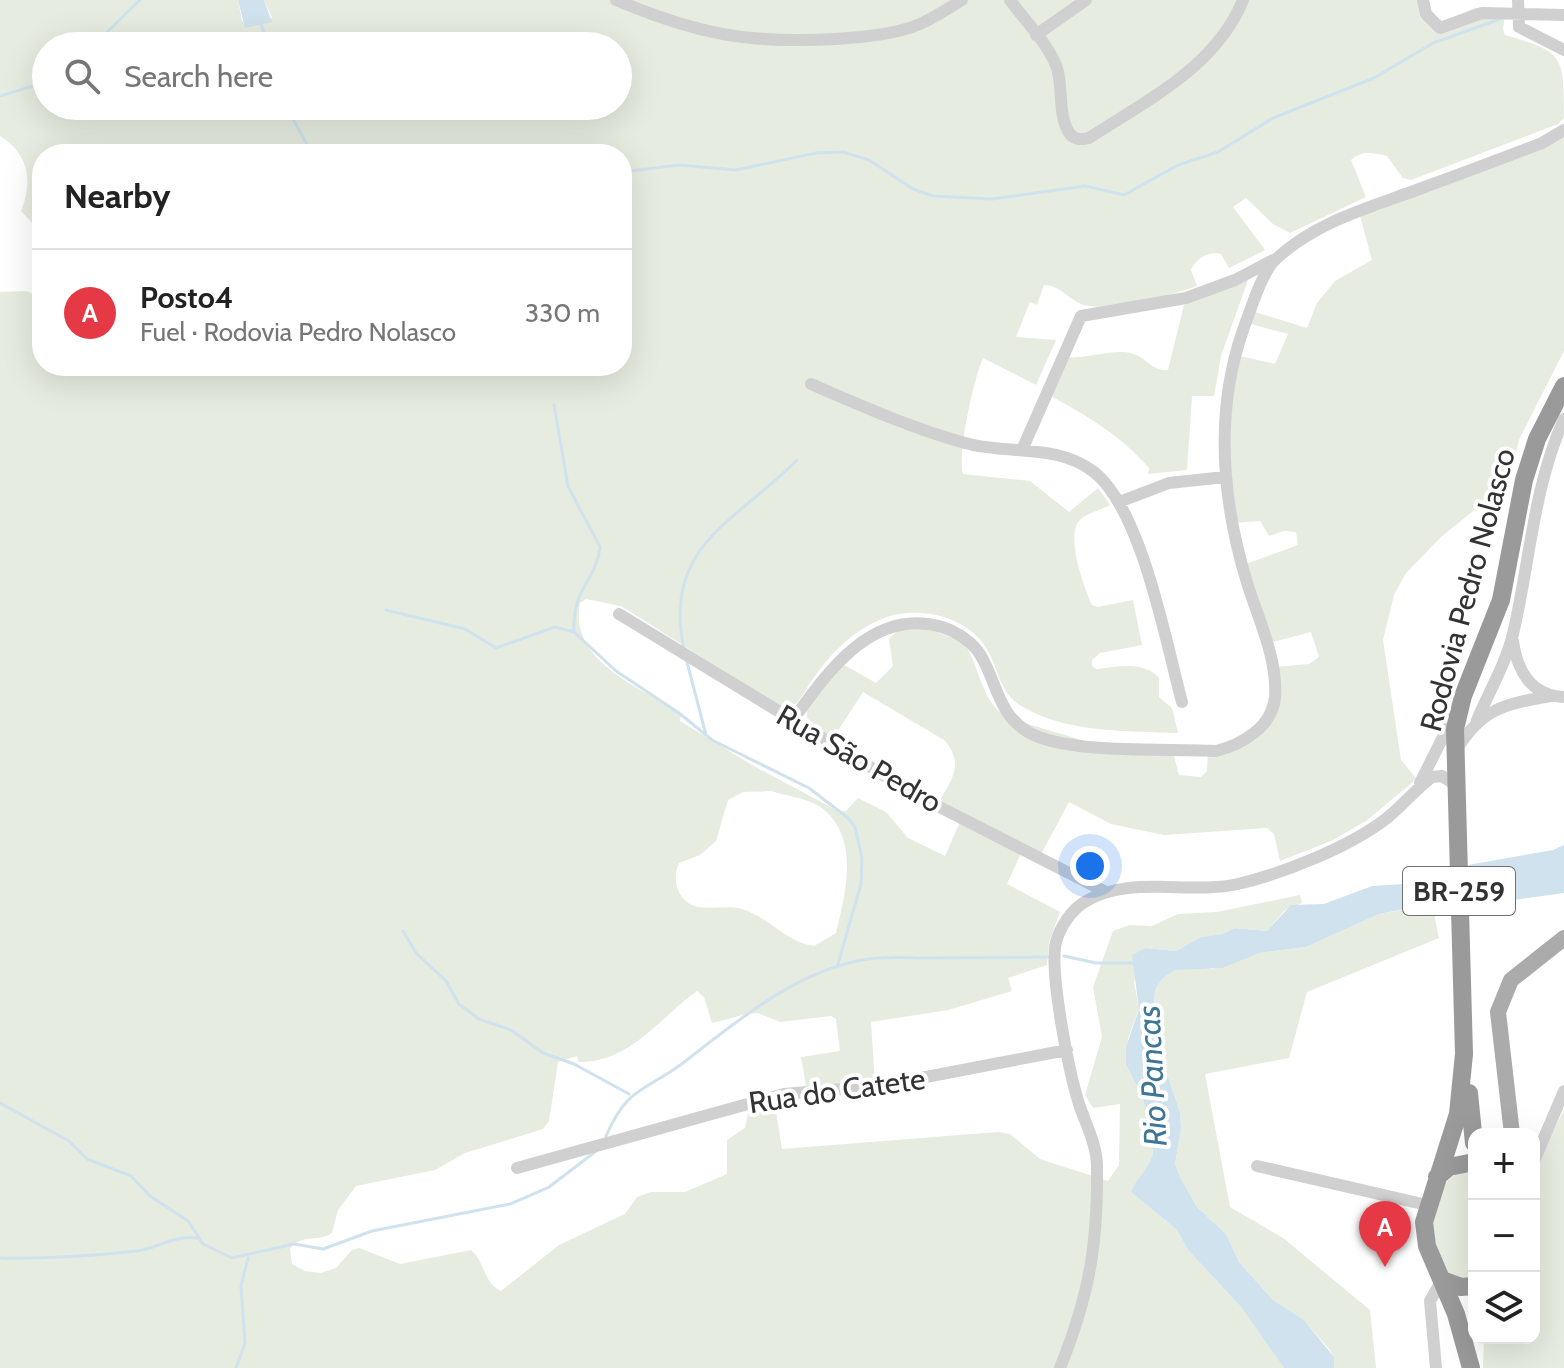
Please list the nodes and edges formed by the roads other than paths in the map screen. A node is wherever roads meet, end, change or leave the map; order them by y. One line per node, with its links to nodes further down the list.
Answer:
1 (616, 0): 2 (street)
2 (962, 0)
3 (1010, 0): 10 (street)
4 (1086, 0): 10 (street)
5 (1243, 0): 10 (street)
6 (1423, 0): 8 (street)
7 (1518, 0): 8 (street)
8 (1516, 15): 9 (street); 11 (street)
9 (1564, 15)
10 (1036, 35)
11 (1564, 50)
12 (1564, 130): 13 (street)
13 (1274, 260): 17 (street); 18 (street)
14 (811, 384): 17 (street)
15 (1564, 386): 22 (highway, Rodovia Pedro Nolasco / BR-259)
16 (1564, 419): 21 (street)
17 (1022, 450): 19 (street)
18 (1225, 477): 19 (street); 25 (street)
19 (1119, 502): 24 (street)
20 (619, 614): 25 (street, Rua São Pedro)
21 (1512, 638): 23 (street); 26 (street)
22 (1463, 696): 27 (highway, Rodovia Pedro Nolasco / BR-259); 29 (street)
23 (1557, 696): 26 (street)
24 (1182, 702)
25 (793, 720): 30 (street, Rua São Pedro)
26 (1477, 720): 27 (street)
27 (1453, 756): 28 (highway, Rodovia Pedro Nolasco / BR-259)
28 (1454, 784): 29 (street); 33 (highway, Rodovia Pedro Nolasco / BR-259)
29 (1414, 792): 30 (street)
30 (1106, 892): 32 (street)
31 (1564, 938): 36 (main road)
32 (1067, 1050): 40 (street, Rua do Catete); 46 (street)
33 (1464, 1054): 35 (highway, Rodovia Pedro Nolasco / BR-259); 41 (highway, Rodovia Pedro Nolasco / BR-259)
34 (1564, 1091): 37 (street)
35 (1472, 1128)
36 (1510, 1128)
37 (1540, 1147)
38 (1468, 1163): 41 (highway)
39 (1257, 1166): 42 (street)
40 (517, 1168)
41 (1437, 1177): 42 (highway, Rodovia Pedro Nolasco / BR-259)
42 (1427, 1205): 43 (highway, Rodovia Pedro Nolasco / BR-259)
43 (1442, 1280): 44 (highway); 47 (street); 48 (highway, Rodovia Pedro Nolasco / BR-259)
44 (1468, 1286)
45 (1476, 1344): 48 (highway, BR-259)
46 (1060, 1368)
47 (1436, 1368)
48 (1472, 1368)

